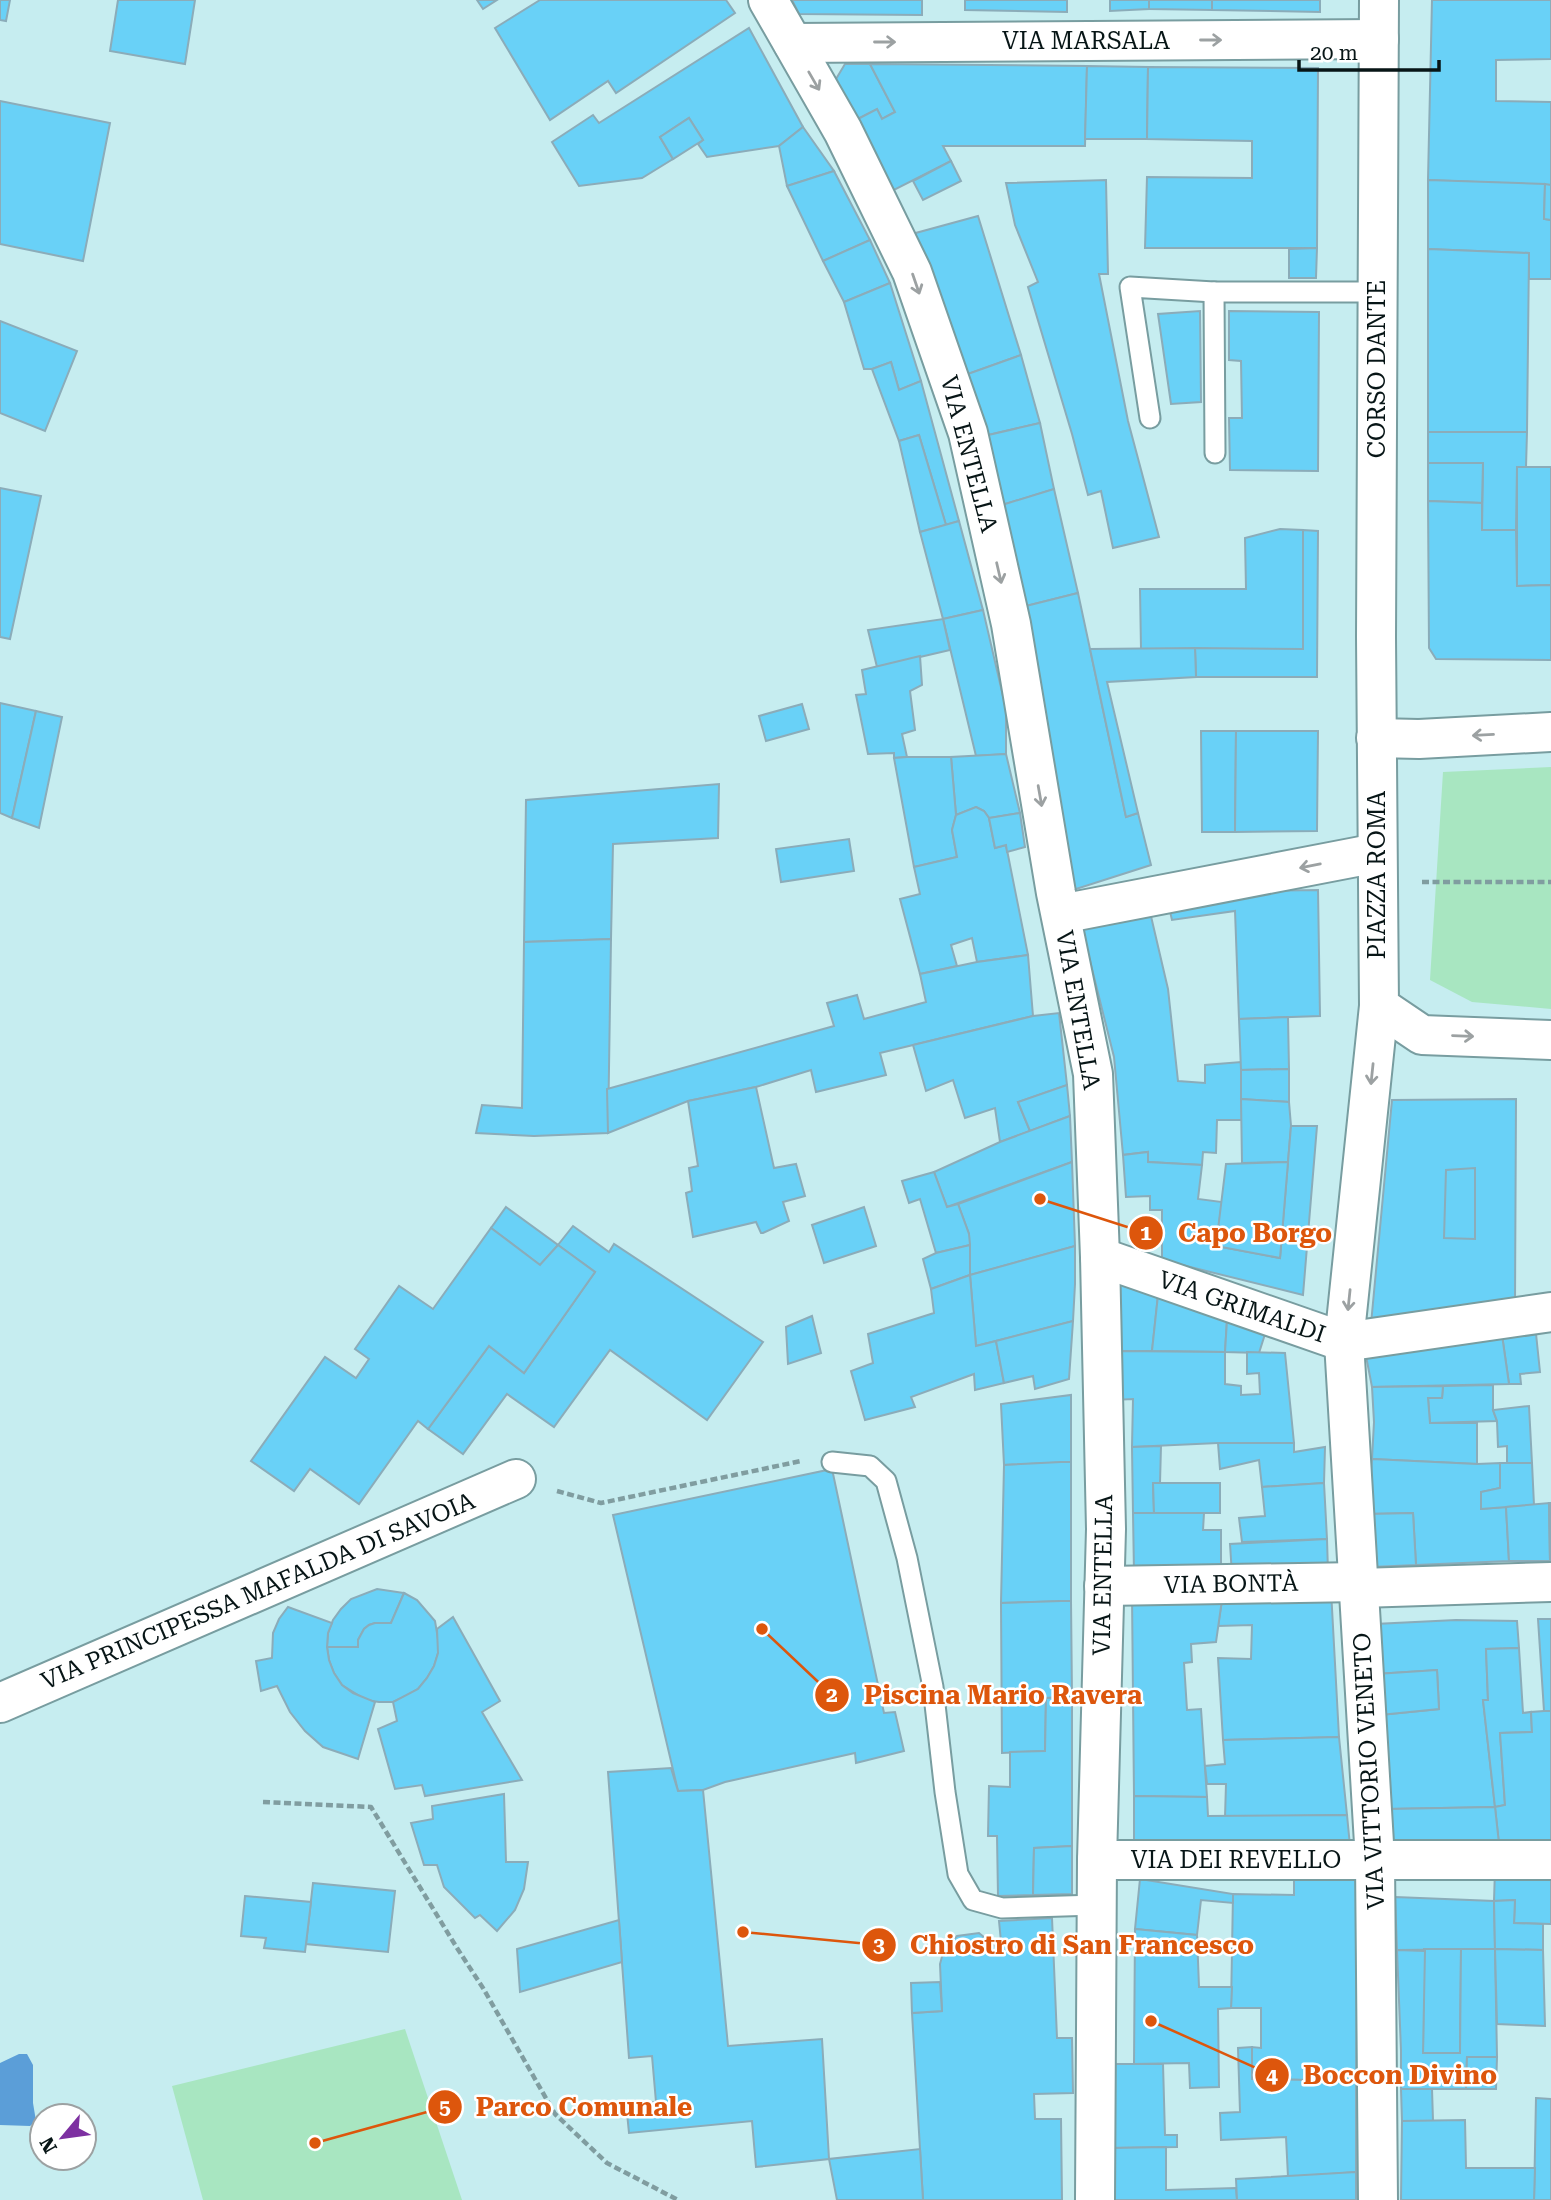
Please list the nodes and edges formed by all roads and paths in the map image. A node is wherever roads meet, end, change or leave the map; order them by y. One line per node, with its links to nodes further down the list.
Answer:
1 (768, 0): 4 (street, VIA ENTELLA)
2 (1379, 0): 3 (street, CORSO DANTE)
3 (1379, 38): 4 (street, VIA MARSALA, one-way to 3); 6 (street, CORSO DANTE)
4 (793, 43): 14 (street, VIA ENTELLA, one-way to 14)
5 (1214, 292): 6 (lane); 7 (lane); 8 (lane)
6 (1378, 292): 10 (street, CORSO DANTE)
7 (1150, 418)
8 (1215, 453)
9 (1551, 732): 10 (street, one-way to 10)
10 (1376, 738): 11 (street, PIAZZA ROMA)
11 (1377, 853): 14 (street, one-way to 14); 15 (street, PIAZZA ROMA)
12 (1420, 882): 13 (path)
13 (1551, 882)
14 (1061, 914): 17 (street, VIA ENTELLA)
15 (1378, 1006): 16 (street, one-way to 16); 19 (street, one-way to 19)
16 (1551, 1040)
17 (1100, 1257): 19 (street, VIA GRIMALDI); 24 (street, VIA ENTELLA)
18 (1551, 1312): 19 (street)
19 (1344, 1342): 23 (street, VIA VITTORIO VENETO)
20 (832, 1462): 21 (path); 30 (lane)
21 (516, 1479): 25 (street, VIA PRINCIPESSA MAFALDA DI SAVOIA)
22 (1551, 1582): 23 (street, VIA BONTÀ)
23 (1359, 1585): 24 (street, VIA BONTÀ); 28 (street, VIA VITTORIO VENETO)
24 (1104, 1586): 27 (street, VIA ENTELLA)
25 (0, 1703)
26 (263, 1802): 31 (path)
27 (1097, 1860): 28 (street, VIA DEI REVELLO); 30 (street, VIA ENTELLA)
28 (1375, 1860): 29 (street, VIA DEI REVELLO); 33 (street, VIA VITTORIO VENETO)
29 (1551, 1860)
30 (1096, 1905): 32 (street, VIA ENTELLA)
31 (678, 2200)
32 (1095, 2200)
33 (1378, 2200)

